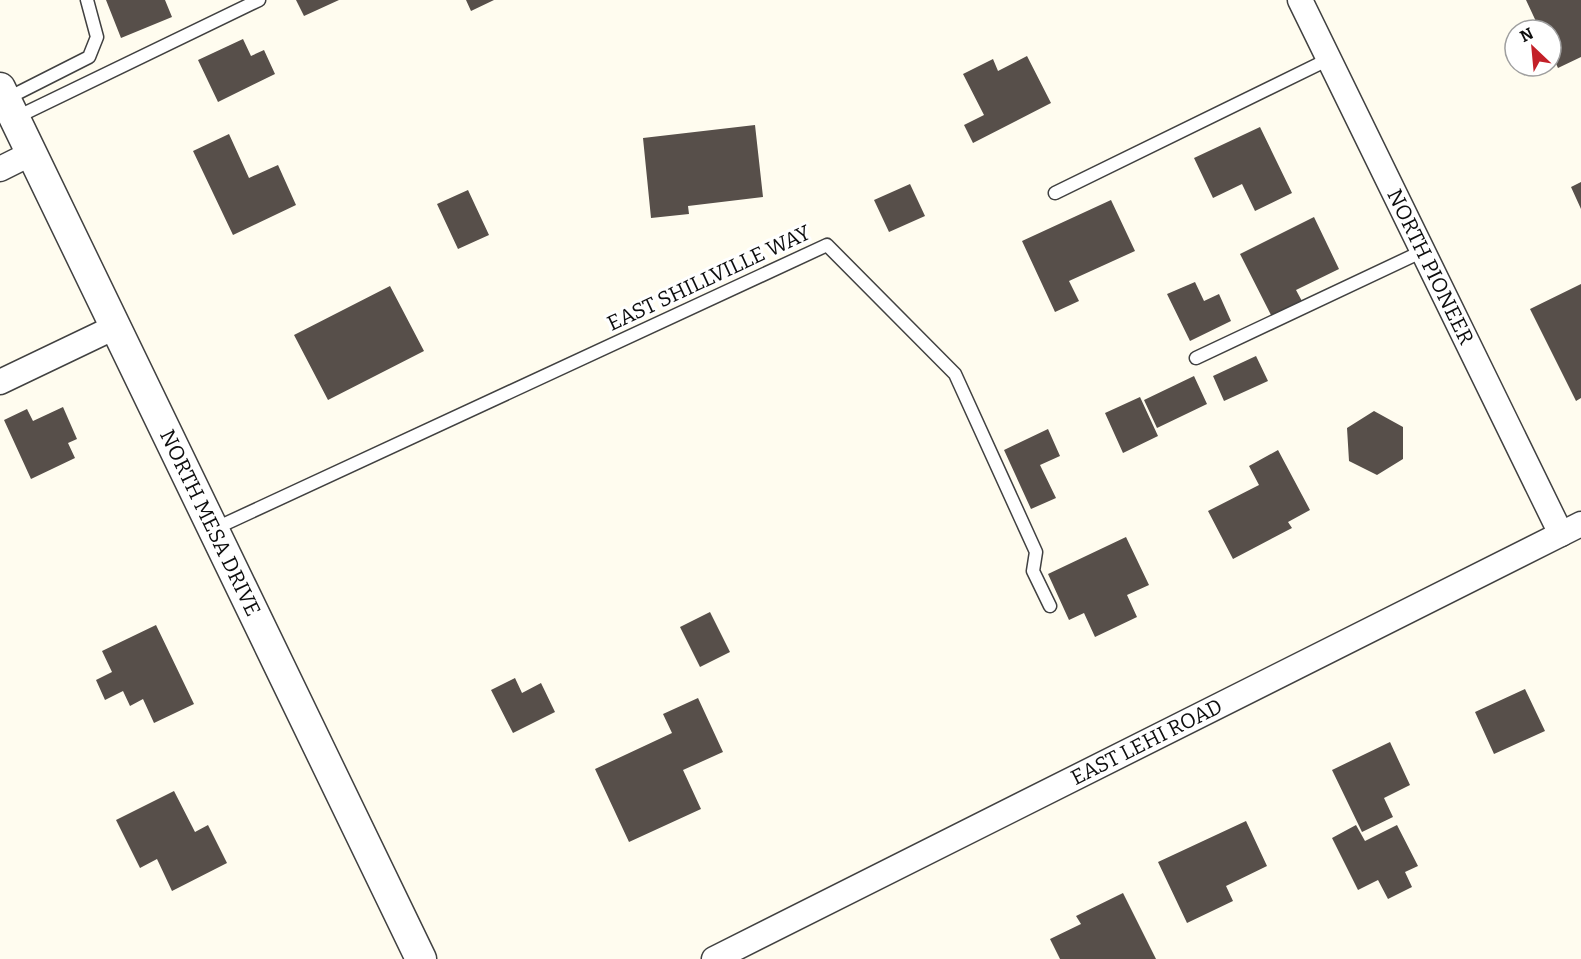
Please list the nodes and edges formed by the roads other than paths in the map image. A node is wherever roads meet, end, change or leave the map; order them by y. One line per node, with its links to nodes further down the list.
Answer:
1 (87, 0): 5 (lane)
2 (259, 0): 5 (lane)
3 (1299, 0): 4 (street, NORTH PIONEER)
4 (1329, 59): 8 (lane); 9 (street, NORTH PIONEER)
5 (7, 102): 6 (street, NORTH MESA DRIVE)
6 (32, 153): 7 (street); 10 (street, NORTH MESA DRIVE)
7 (0, 169)
8 (1054, 193)
9 (1423, 251): 11 (lane); 13 (street, NORTH PIONEER)
10 (115, 327): 12 (street); 14 (street, NORTH MESA DRIVE)
11 (1196, 358)
12 (0, 382)
13 (1571, 529): 17 (street, EAST LEHI ROAD)
14 (213, 530): 15 (lane, EAST SHILLVILLE WAY); 16 (street, NORTH MESA DRIVE)
15 (1050, 606)
16 (421, 959)
17 (714, 959)

